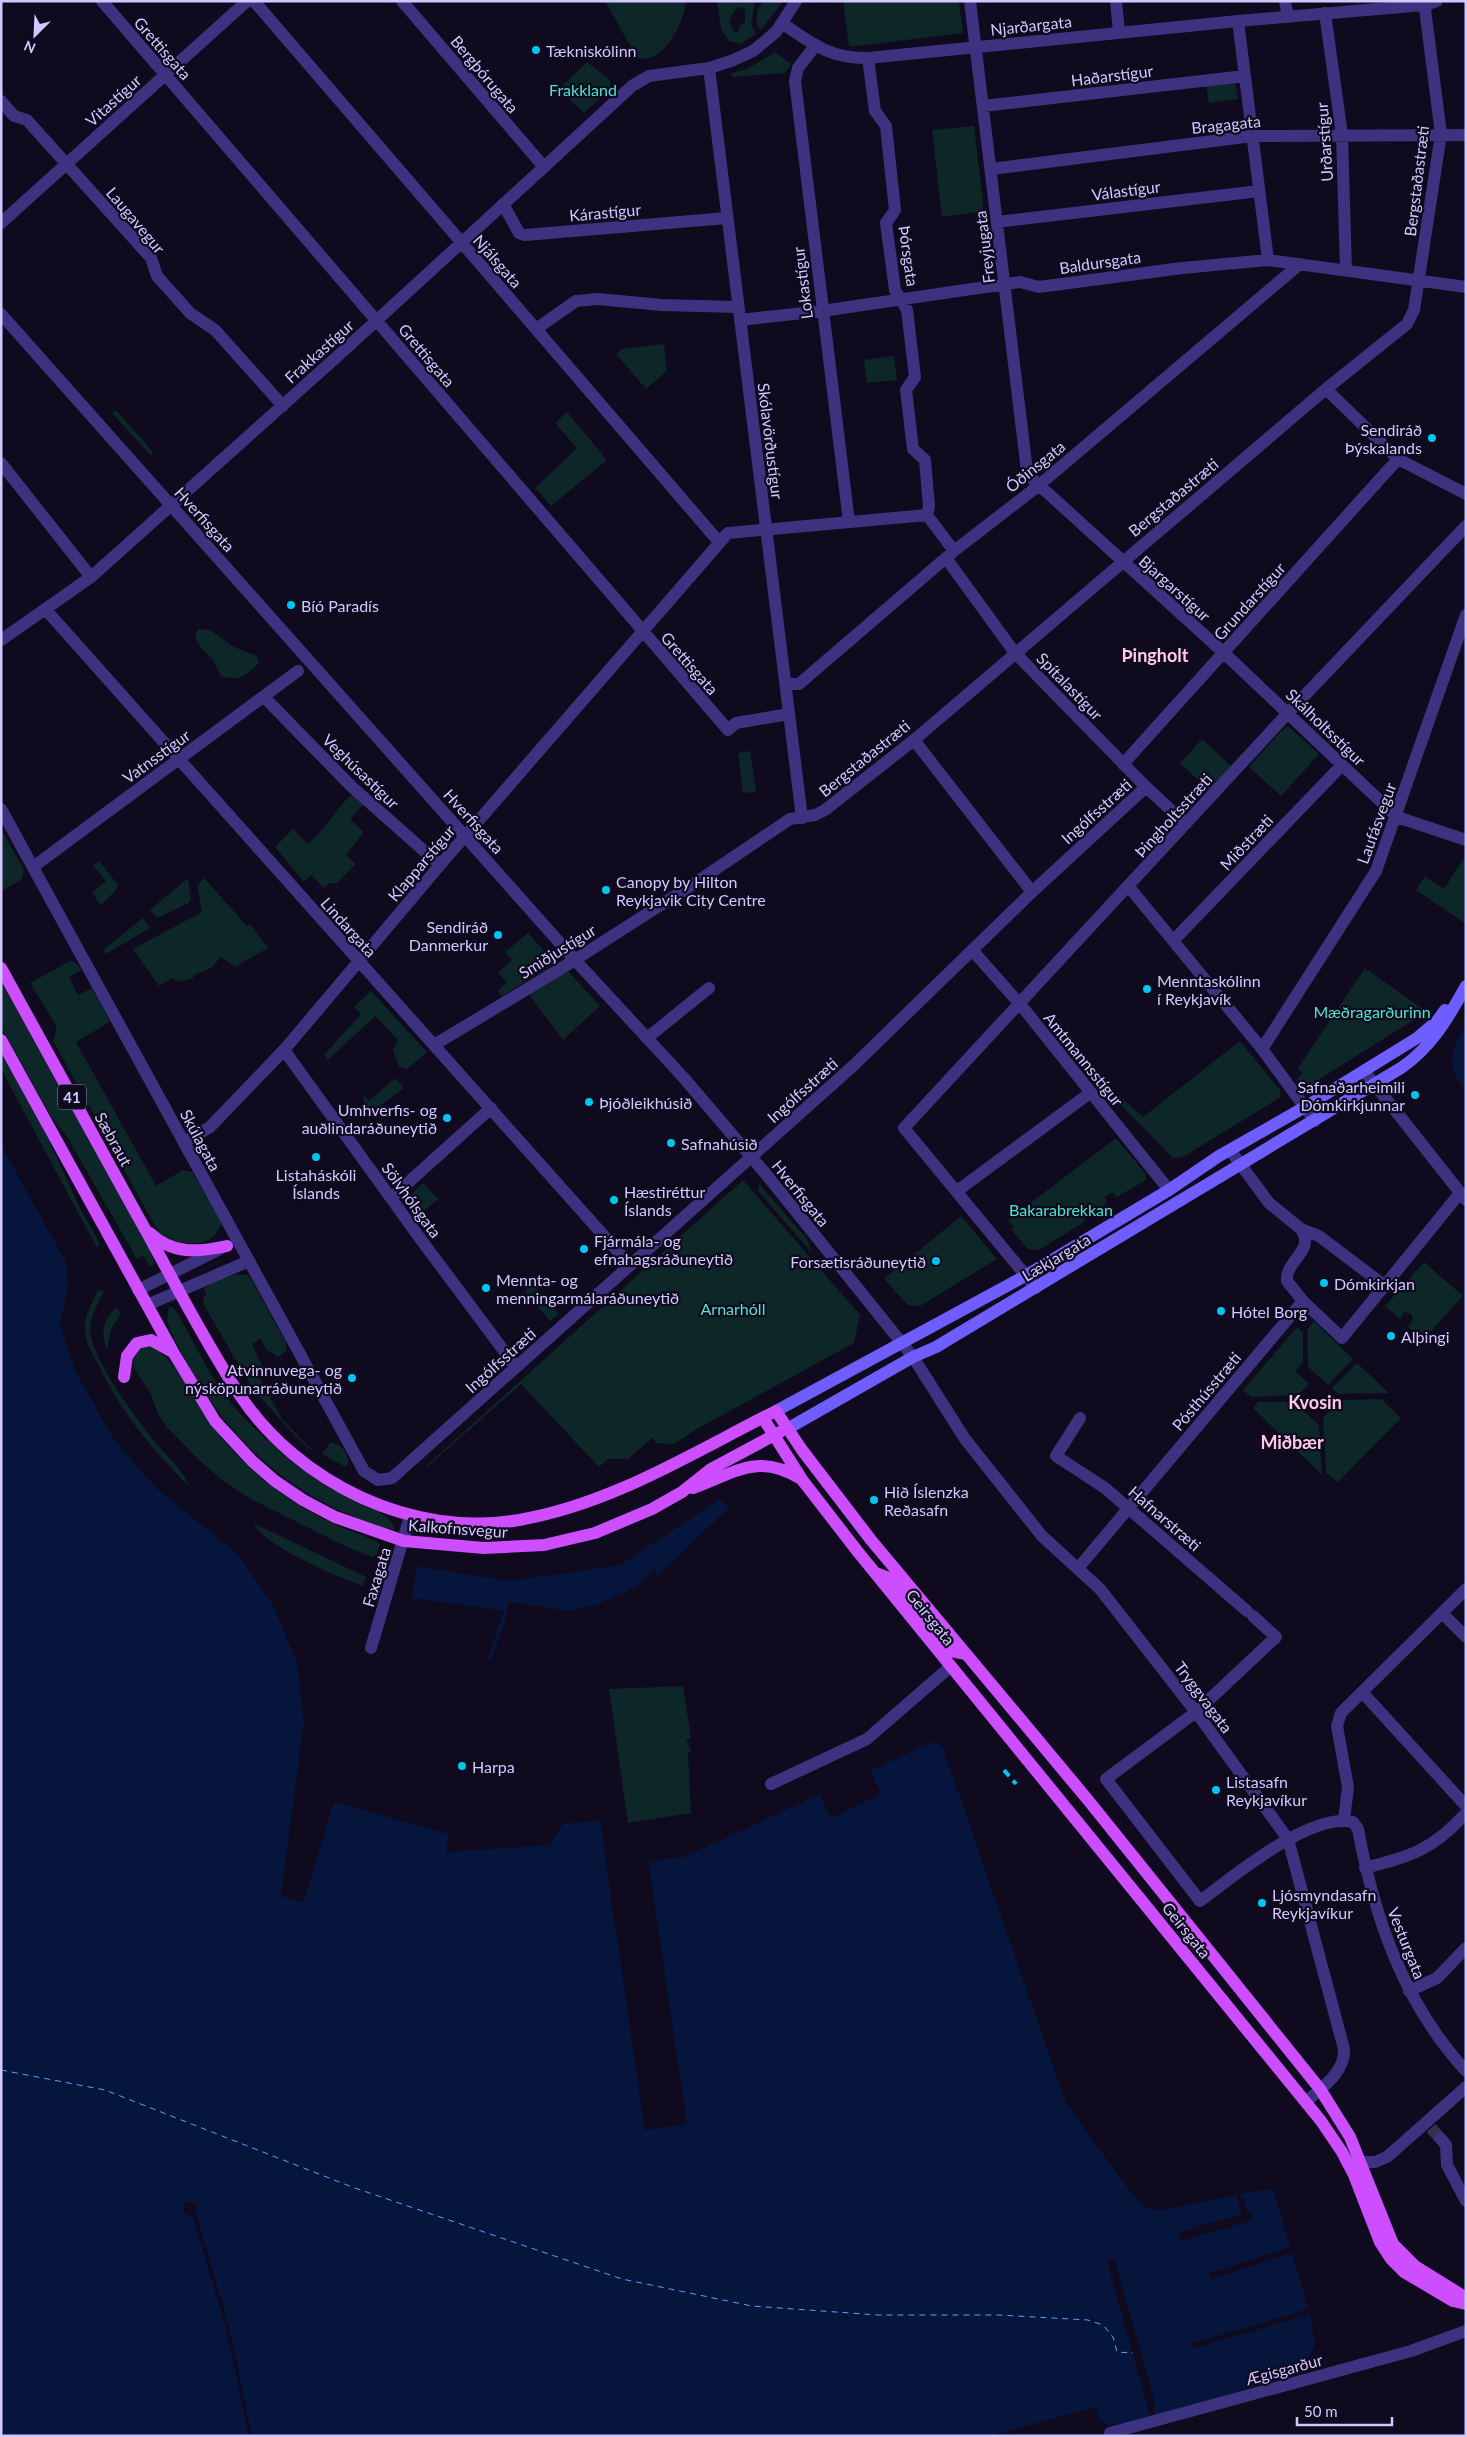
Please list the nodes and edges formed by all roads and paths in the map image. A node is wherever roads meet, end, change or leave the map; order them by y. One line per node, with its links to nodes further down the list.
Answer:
1 (102, 1): 19 (street, Grettisgata)
2 (247, 1): 19 (street, Vitastígur)
3 (254, 1): 35 (street, Njálsgata)
4 (402, 1): 28 (street, Bergþórugata)
5 (796, 1): 13 (street)
6 (970, 1): 16 (street, Freyjugata)
7 (1116, 1): 14 (street)
8 (1285, 1): 11 (street)
9 (1429, 3): 10 (street, Njarðargata); 23 (street, Bergstaðastræti)
10 (1325, 14): 11 (street, Njarðargata); 24 (street, Urðarstígur)
11 (1288, 17): 12 (street, Njarðargata)
12 (1238, 21): 14 (street, Njarðargata); 20 (street)
13 (782, 24): 15 (street, Njarðargata); 18 (street)
14 (1119, 32): 16 (street, Njarðargata)
15 (815, 46): 17 (street, Njarðargata); 44 (street, Lokastígur)
16 (976, 46): 17 (street, Njarðargata); 22 (street, Freyjugata)
17 (868, 58): 42 (street, Þórsgata)
18 (709, 68): 28 (street, Frakkastígur); 32 (street, Skólavörðustígur)
19 (165, 75): 27 (street, Vitastígur); 47 (street, Grettisgata)
20 (1246, 76): 22 (street, Haðarstígur); 26 (street)
21 (1, 101): 27 (street, Laugavegur)
22 (983, 106): 29 (street, Freyjugata)
23 (1441, 134): 24 (street, Bragagata); 25 (street, Bragagata); 39 (street, Bergstaðastræti)
24 (1342, 135): 26 (street, Bragagata); 38 (street, Urðarstígur)
25 (1466, 135)
26 (1253, 136): 29 (street, Bragagata); 30 (street)
27 (67, 164): 34 (street, Vitastígur); 50 (street, Laugavegur)
28 (544, 167): 31 (street, Frakkastígur)
29 (991, 169): 33 (street, Freyjugata)
30 (1259, 191): 33 (street, Válastígur); 36 (street)
31 (503, 204): 32 (street, Kárastígur); 35 (street, Frakkastígur)
32 (727, 218): 43 (street, Skólavörðustígur)
33 (997, 222): 40 (street, Freyjugata)
34 (1, 223)
35 (460, 242): 47 (street, Frakkastígur); 48 (street, Njálsgata)
36 (1268, 260): 37 (street, Baldursgata); 40 (street, Baldursgata)
37 (1300, 264): 38 (street, Baldursgata); 53 (street, Óðinsgata)
38 (1346, 270): 39 (street, Baldursgata)
39 (1419, 279): 41 (street, Baldursgata); 49 (street, Bergstaðastræti)
40 (1004, 286): 42 (street, Baldursgata); 53 (street, Freyjugata)
41 (1466, 287)
42 (901, 300): 44 (street, Baldursgata); 56 (street, Þórsgata)
43 (738, 307): 46 (street, Skólavörðustígur); 48 (street)
44 (822, 311): 46 (street, Baldursgata); 57 (street, Lokastígur)
45 (1, 314): 55 (street, Hverfisgata)
46 (740, 320): 59 (street, Skólavörðustígur)
47 (377, 321): 50 (street, Frakkastígur); 66 (street, Grettisgata)
48 (536, 329): 60 (street, Njálsgata)
49 (1326, 389): 51 (street); 62 (street, Bergstaðastræti)
50 (283, 406): 55 (street, Frakkastígur)
51 (1398, 459): 54 (street); 69 (street, Grundarstígur)
52 (1, 463): 63 (street)
53 (1038, 486): 61 (street, Óðinsgata); 62 (street, Bjargarstígur)
54 (1466, 494)
55 (171, 505): 63 (street, Frakkastígur); 84 (street, Hverfisgata)
56 (927, 515): 57 (street, Klapparstígur); 61 (street, Spítalastígur)
57 (849, 522): 59 (street, Klapparstígur)
58 (1466, 526): 73 (street, Þingholtsstræti)
59 (766, 529): 60 (street, Klapparstígur); 71 (street, Skólavörðustígur)
60 (719, 542): 66 (street, Klapparstígur)
61 (950, 554): 68 (street, Spítalastígur); 71 (street, Óðinsgata)
62 (1121, 562): 68 (street, Bergstaðastræti); 69 (street, Bjargarstígur)
63 (91, 577): 64 (street, Frakkastígur)
64 (46, 610): 67 (street, Frakkastígur); 76 (street, Lindargata)
65 (1466, 615): 81 (street, Laufásvegur)
66 (644, 633): 74 (street, Grettisgata); 84 (street, Klapparstígur)
67 (1, 640)
68 (1015, 653): 75 (street, Bergstaðastræti); 77 (street, Spítalastígur)
69 (1224, 653): 73 (street, Skálholtsstígur); 77 (street, Grundarstígur)
70 (298, 671): 72 (street, Vatnsstígur)
71 (786, 684): 74 (street, Skólavörðustígur)
72 (264, 697): 76 (street, Vatnsstígur); 86 (street, Veghúsastígur)
73 (1288, 713): 78 (street, Skálholtsstígur); 83 (street, Þingholtsstræti)
74 (789, 714): 82 (street, Skólavörðustígur)
75 (914, 740): 82 (street, Bergstaðastræti); 90 (street)
76 (178, 760): 87 (street, Vatnsstígur); 94 (street, Lindargata)
77 (1124, 764): 79 (street, Spítalastígur)
78 (1342, 765): 81 (street, Skálholtsstígur); 91 (street, Miðstræti)
79 (1146, 787): 83 (street, Spítalastígur); 90 (street, Ingólfsstræti)
80 (1, 809): 87 (street, Skúlagata)
81 (1396, 817): 85 (street, Skálholtsstígur); 103 (street, Laufásvegur)
82 (802, 818): 88 (street, Bergstaðastræti)
83 (1186, 824): 89 (street, Þingholtsstræti)
84 (465, 836): 86 (street, Klapparstígur); 93 (street, Hverfisgata)
85 (1466, 840)
86 (440, 865): 94 (street, Klapparstígur)
87 (33, 867): 111 (street, Skúlagata)
88 (696, 883): 93 (street, Smiðjustígur)
89 (1129, 887): 91 (street); 98 (street, Þingholtsstræti)
90 (1032, 892): 92 (street, Ingólfsstræti)
91 (1174, 941): 103 (street)
92 (972, 950): 98 (street, Amtmannsstígur); 113 (street, Ingólfsstræti)
93 (575, 960): 100 (street, Hverfisgata); 102 (street, Smiðjustígur)
94 (359, 963): 102 (street, Lindargata); 104 (street, Klapparstígur)
95 (1, 968): 119 (main road, Sæbraut / 41)
96 (1466, 985): 99 (main road)
97 (709, 988): 100 (street)
98 (1020, 1004): 107 (street, Amtmannsstígur); 116 (street, Þingholtsstræti)
99 (1440, 1023): 105 (main road, Lækjargata); 106 (main road, Lækjargata)
100 (647, 1038): 113 (street, Hverfisgata)
101 (1, 1040): 128 (main road, 41)
102 (434, 1045): 108 (street, Lindargata)
103 (1262, 1049): 109 (street)
104 (284, 1050): 111 (street, Klapparstígur); 118 (street, Sölvhólsgata)
105 (1364, 1071): 106 (street); 109 (main road, Lækjargata)
106 (1374, 1085): 110 (main road, Lækjargata); 117 (street)
107 (1090, 1093): 115 (street, Amtmannsstígur); 116 (street)
108 (491, 1108): 118 (street); 123 (street, Lindargata)
109 (1305, 1108): 110 (street); 112 (main road, Lækjargata)
110 (1315, 1121): 114 (main road, Lækjargata)
111 (184, 1142): 121 (street, Skúlagata)
112 (1230, 1150): 114 (street); 115 (main road, Lækjargata)
113 (751, 1157): 123 (street, Ingólfsstræti); 132 (street, Hverfisgata)
114 (1240, 1166): 120 (street); 127 (main road, Lækjargata)
115 (1169, 1190): 125 (main road, Lækjargata)
116 (957, 1191): 125 (street)
117 (1463, 1196): 126 (street)
118 (391, 1198): 135 (street, Sölvhólsgata)
119 (143, 1226): 121 (main road); 124 (main road, Sæbraut / 41)
120 (1301, 1229): 126 (street); 130 (street)
121 (232, 1243): 122 (street, Skúlagata); 124 (street)
122 (249, 1261): 129 (street); 142 (street, Skúlagata)
123 (630, 1265): 135 (street, Ingólfsstræti)
124 (170, 1274): 128 (street); 129 (main road, Kalkofnsvegur)
125 (1027, 1275): 127 (street); 132 (main road, Lækjargata)
126 (1385, 1286): 130 (street)
127 (1036, 1288): 134 (main road, Lækjargata)
128 (138, 1290): 131 (main road, Kalkofnsvegur)
129 (179, 1291): 131 (street); 146 (main road, Kalkofnsvegur)
130 (1303, 1301): 145 (street, Pósthússtræti)
131 (147, 1305): 133 (main road, Kalkofnsvegur)
132 (902, 1342): 134 (street, Hverfisgata); 137 (main road, Lækjargata)
133 (173, 1352): 136 (main road); 147 (main road, Kalkofnsvegur)
134 (913, 1357): 140 (main road, Lækjargata); 148 (street, Tryggvagata)
135 (516, 1367): 142 (street, Ingólfsstræti)
136 (124, 1377)
137 (776, 1412): 138 (main road, Lækjargata); 140 (main road, Geirsgata)
138 (763, 1418): 141 (main road, Geirsgata); 146 (main road, Kalkofnsvegur)
139 (1080, 1418): 145 (street, Hafnarstræti)
140 (787, 1428): 141 (main road, Lækjargata); 154 (main road, Geirsgata)
141 (774, 1435): 143 (main road, Geirsgata); 144 (main road, Kalkofnsvegur)
142 (378, 1480)
143 (803, 1481): 144 (main road, Geirsgata); 149 (main road, Geirsgata)
144 (682, 1492): 147 (main road, Kalkofnsvegur)
145 (1129, 1507): 148 (street, Pósthússtræti); 157 (street, Hafnarstræti)
146 (410, 1516): 147 (street, Faxagata)
147 (404, 1541): 153 (street, Faxagata)
148 (1079, 1567): 157 (street, Tryggvagata)
149 (874, 1572): 154 (main road, Geirsgata); 155 (main road, Geirsgata)
150 (1466, 1589): 151 (street)
151 (1442, 1613): 152 (street); 156 (street)
152 (1466, 1637)
153 (371, 1648)
154 (966, 1654): 168 (main road, Geirsgata)
155 (950, 1667): 158 (street); 169 (main road, Geirsgata)
156 (1362, 1692): 159 (street); 161 (street)
157 (1196, 1712): 162 (street, Tryggvagata); 162 (street)
158 (771, 1784)
159 (1466, 1806)
160 (1466, 1813): 163 (street)
161 (1344, 1820): 162 (street); 163 (street, Vesturgata)
162 (1288, 1839): 168 (street, Tryggvagata)
163 (1365, 1868): 165 (street, Vesturgata)
164 (1466, 1948): 165 (street)
165 (1409, 1991): 166 (street, Vesturgata)
166 (1466, 2071)
167 (1466, 2087): 171 (street)
168 (1320, 2089): 169 (street, Tryggvagata); 171 (main road, Geirsgata)
169 (1306, 2102): 173 (main road, Geirsgata)
170 (1440, 2138): 172 (street)
171 (1362, 2162): 173 (main road, Geirsgata)
172 (1466, 2201)
173 (1466, 2303)
174 (1466, 2331): 175 (street, Ægisgarður)
175 (1110, 2433)

